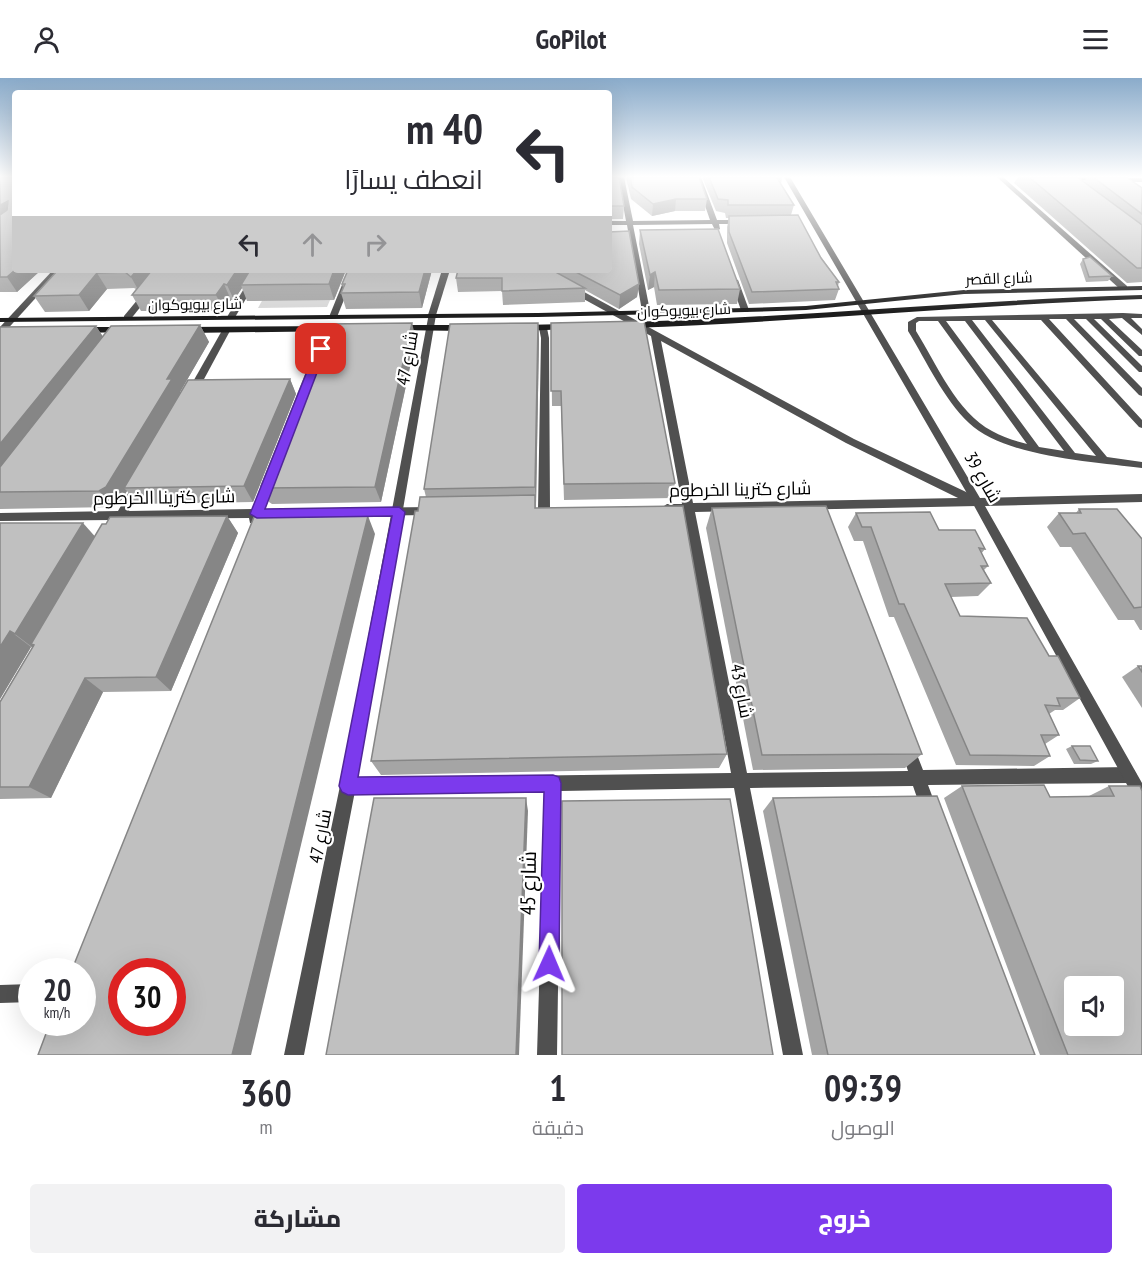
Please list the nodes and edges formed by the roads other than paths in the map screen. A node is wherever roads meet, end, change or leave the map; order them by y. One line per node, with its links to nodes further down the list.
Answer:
1 (714, 222): 7 (street)
2 (813, 222): 18 (street, شارع 39)
3 (612, 223): 4 (street)
4 (632, 223): 5 (street); 20 (street)
5 (665, 223)
6 (1051, 223): 15 (street)
7 (718, 233)
8 (729, 266): 19 (street)
9 (54, 273): 34 (street)
10 (164, 273): 32 (street)
11 (257, 273): 29 (street)
12 (351, 273): 39 (street)
13 (445, 273): 35 (street, شارع 47)
14 (567, 286): 22 (street)
15 (1124, 288): 16 (main road, شارع القصر); 18 (main road, شارع القصر)
16 (1142, 288)
17 (1142, 297): 21 (main road, شارع القصر)
18 (858, 302): 19 (main road, شارع بيويوكوان); 21 (street, شارع 39)
19 (745, 310): 20 (main road, شارع بيويوكوان)
20 (646, 312): 22 (main road, شارع بيويوكوان)
21 (864, 312): 36 (main road, شارع بيويوكوان); 67 (street, شارع 39)
22 (616, 313): 35 (main road, شارع بيويوكوان); 36 (street)
23 (1102, 315): 24 (lane); 27 (lane); 55 (lane)
24 (1123, 315): 28 (lane); 52 (lane)
25 (1042, 316): 26 (lane); 31 (lane); 59 (lane)
26 (1066, 316): 27 (lane); 57 (lane)
27 (1087, 316): 56 (lane)
28 (1142, 316)
29 (231, 317): 32 (main road, شارع بيويوكوان); 39 (main road, شارع بيويوكوان)
30 (966, 317): 31 (lane); 33 (lane); 61 (lane)
31 (986, 317): 63 (lane)
32 (127, 318): 34 (main road, شارع بيويوكوان)
33 (940, 318): 60 (lane); 60 (lane)
34 (5, 320): 50 (street)
35 (431, 321): 39 (main road, شارع بيويوكوان); 40 (main road, شارع بيويوكوان); 41 (main road, شارع بيويوكوان); 72 (street, شارع 47)
36 (639, 325): 37 (main road, شارع بيويوكوان); 53 (street)
37 (618, 326)
38 (575, 327): 43 (main road)
39 (329, 328): 44 (main road, شارع بيويوكوان); 45 (main road, شارع بيويوكوان)
40 (386, 328)
41 (471, 328)
42 (512, 328): 43 (main road)
43 (543, 328): 70 (street)
44 (227, 329): 49 (main road, شارع بيويوكوان); 58 (street)
45 (352, 329)
46 (74, 330): 47 (main road, شارع بيويوكوان)
47 (124, 330): 48 (main road, شارع بيويوكوان); 54 (street)
48 (135, 330)
49 (181, 330)
50 (0, 332): 51 (main road)
51 (11, 332)
52 (1142, 333)
53 (655, 334): 67 (street); 68 (street, شارع 43)
54 (117, 339)
55 (1142, 354)
56 (1142, 370)
57 (1142, 393)
58 (186, 402)
59 (1142, 425)
60 (1035, 448): 61 (lane)
61 (1071, 454): 63 (lane)
62 (278, 459): 73 (street)
63 (1103, 459): 64 (lane)
64 (1142, 465)
65 (145, 474): 74 (street)
66 (1142, 498): 67 (street, شارع كترينا الخرطوم)
67 (977, 502): 68 (street, شارع كترينا الخرطوم); 79 (street, شارع 39)
68 (688, 507): 69 (street, شارع كترينا الخرطوم); 81 (street, شارع 43)
69 (652, 508)
70 (544, 509)
71 (444, 511): 72 (street, شارع كترينا الخرطوم)
72 (399, 512): 73 (street, شارع كترينا الخرطوم); 83 (street, شارع 47)
73 (257, 514): 74 (street, شارع كترينا الخرطوم); 77 (street)
74 (122, 516): 75 (street, شارع كترينا الخرطوم); 76 (street)
75 (0, 518)
76 (110, 536)
77 (248, 536)
78 (903, 735): 80 (street)
79 (1129, 775): 80 (street); 84 (street, شارع 39)
80 (918, 779): 81 (street); 85 (street)
81 (741, 781): 82 (street); 90 (street, شارع 43)
82 (553, 783): 83 (street); 89 (street, شارع 45)
83 (348, 786): 88 (street, شارع 47)
84 (1142, 798)
85 (934, 823)
86 (18, 993): 87 (street)
87 (0, 994)
88 (294, 1055)
89 (547, 1055)
90 (793, 1055)

